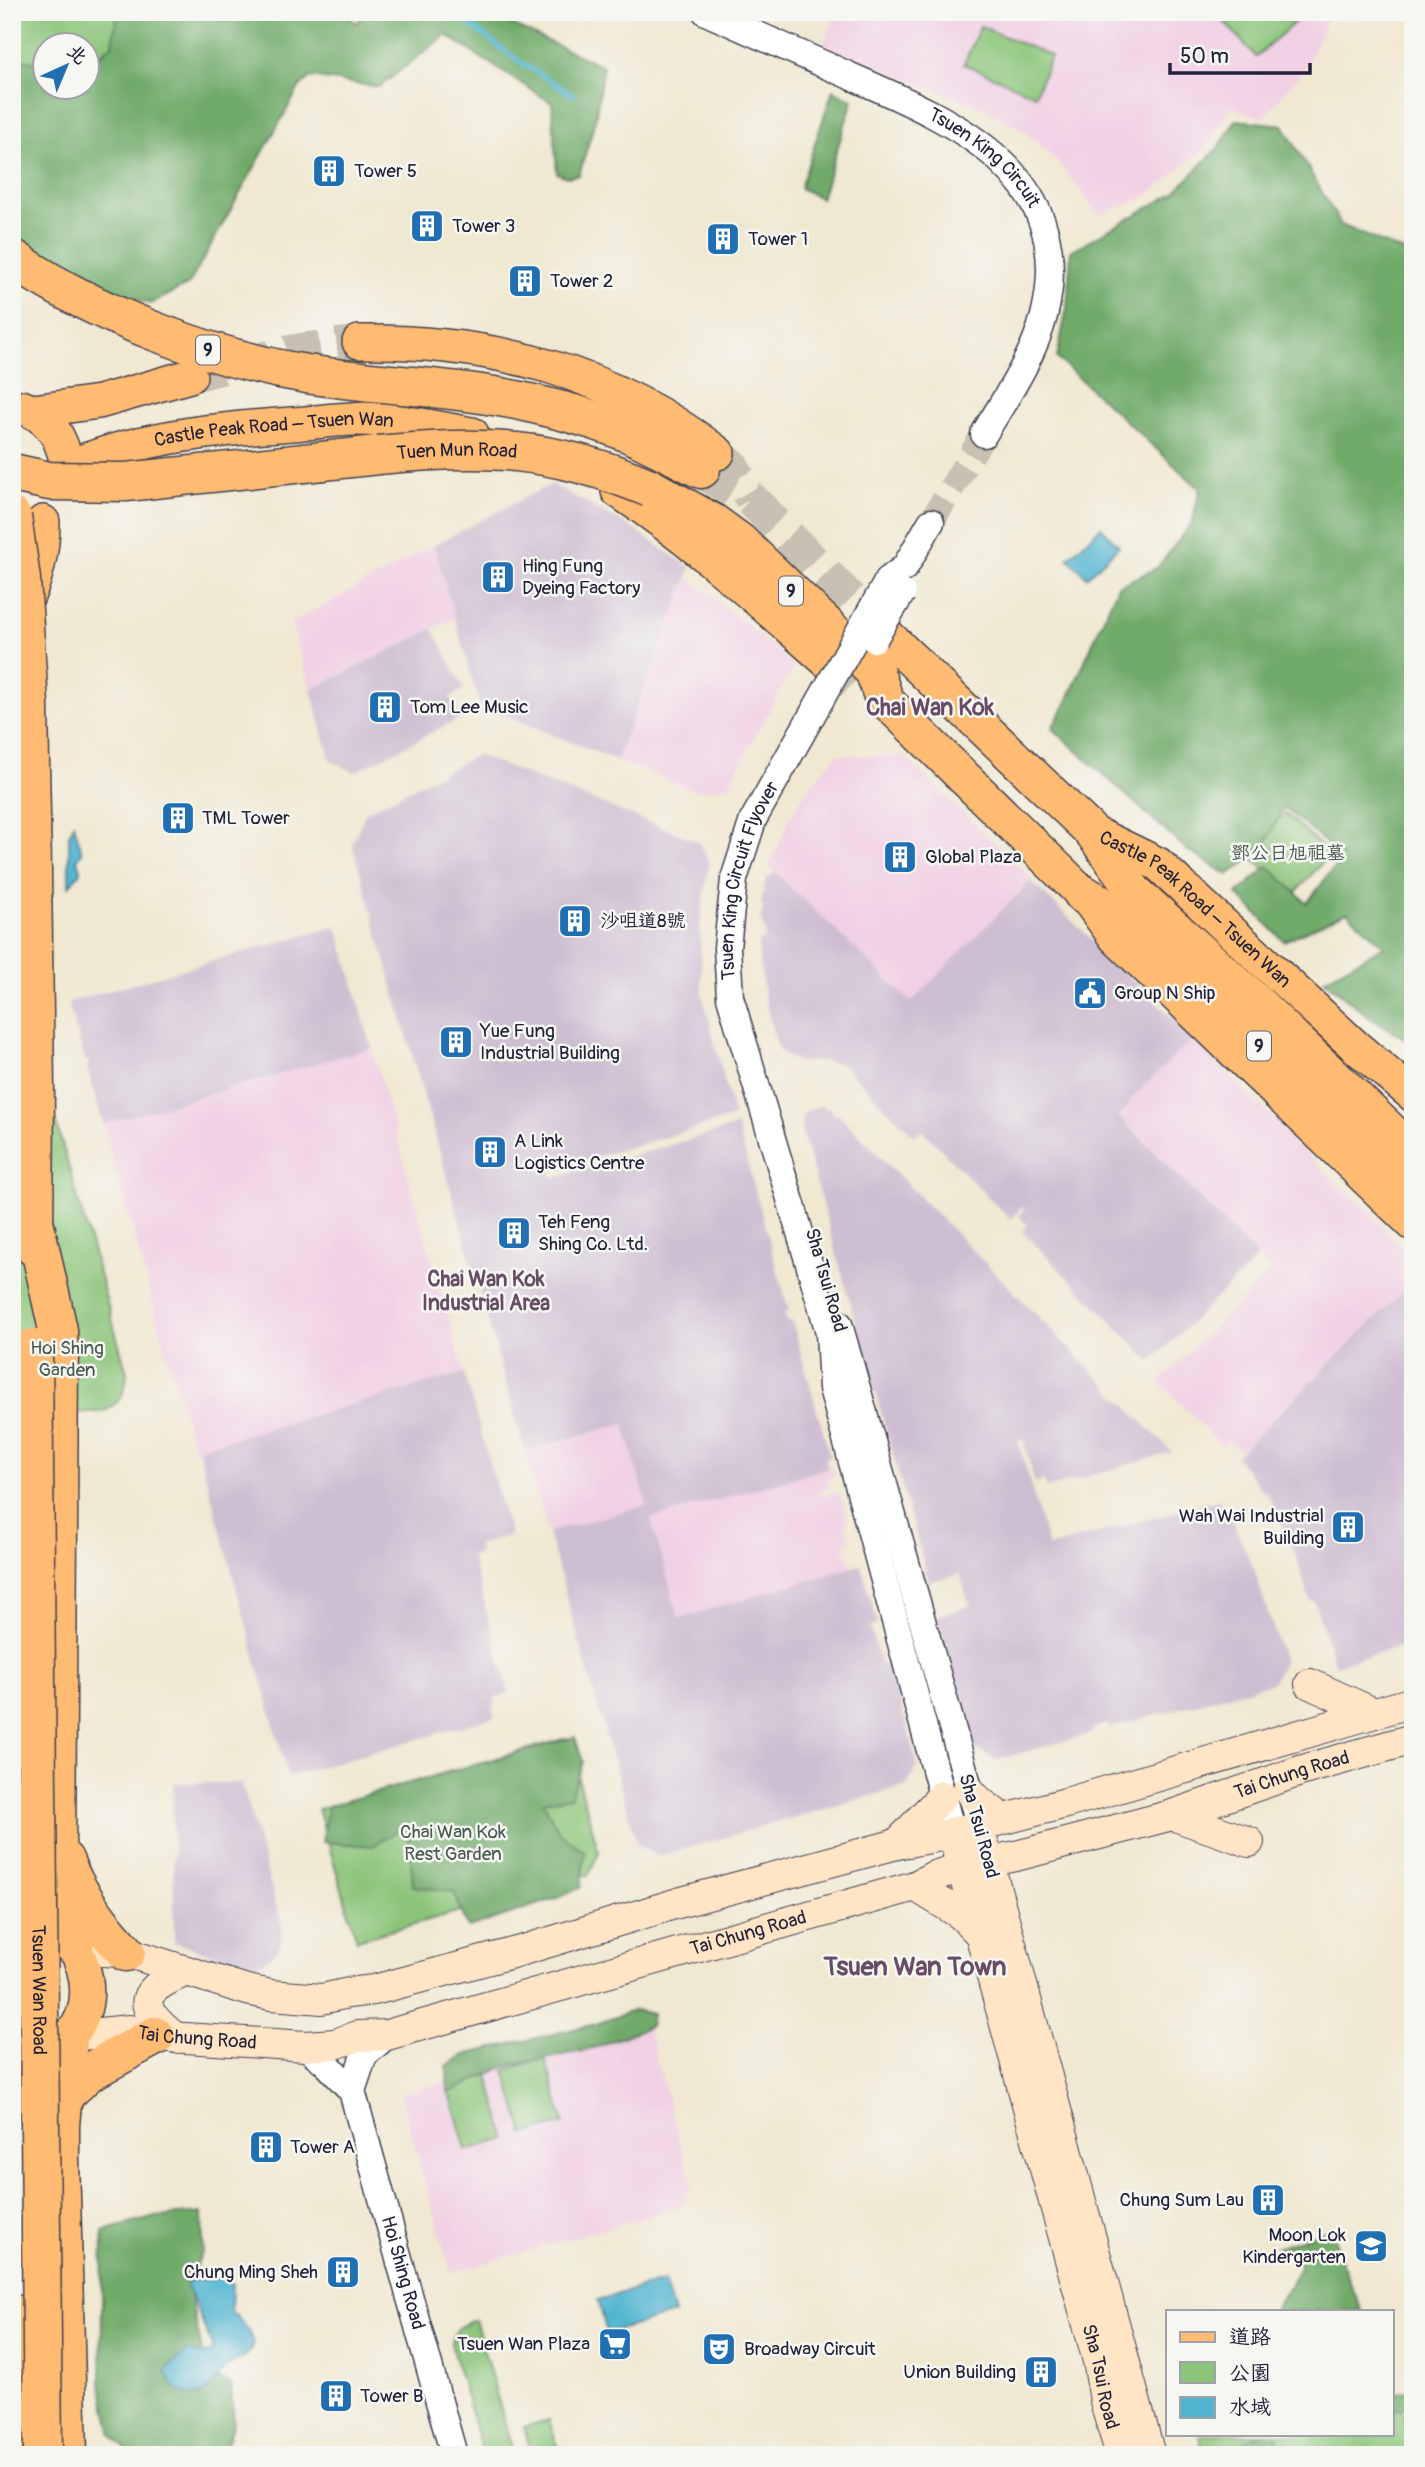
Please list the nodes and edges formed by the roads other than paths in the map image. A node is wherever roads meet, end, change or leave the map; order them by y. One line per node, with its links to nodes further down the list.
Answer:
1 (706, 12): 7 (street, Tsuen King Circuit)
2 (12, 258): 8 (highway, 9)
3 (359, 342): 8 (main road)
4 (190, 376): 5 (main road)
5 (23, 408): 10 (main road)
6 (471, 434): 10 (main road, Castle Peak Road – Tsuen Wan)
7 (984, 434)
8 (710, 461)
9 (13, 473): 16 (highway, Tuen Mun Road / 9, bridge)
10 (68, 473): 12 (main road)
11 (618, 491): 16 (main road, Castle Peak Road – Tsuen Wan)
12 (28, 520): 14 (main road); 15 (main road); 26 (highway, Tsuen Wan Road, bridge)
13 (931, 522): 25 (street, Tsuen King Circuit Flyover, bridge)
14 (12, 540)
15 (12, 629)
16 (860, 651): 19 (highway, Castle Peak Road – Tsuen Wan / 9); 20 (highway, Castle Peak Road – Tsuen Wan / 9)
17 (12, 761): 18 (main road)
18 (45, 794)
19 (1092, 832): 21 (highway, 9); 22 (main road, Castle Peak Road – Tsuen Wan)
20 (1083, 894): 21 (highway, Castle Peak Road – Tsuen Wan / 9); 27 (main road, Castle Peak Road – Tsuen Wan)
21 (1330, 1092): 23 (highway, 9); 24 (highway, 9)
22 (1413, 1095)
23 (1413, 1152)
24 (1413, 1194)
25 (797, 1200): 32 (street, Sha Tsui Road)
26 (34, 1221): 36 (highway); 54 (highway, Tsuen Wan Road, bridge)
27 (1413, 1224)
28 (1321, 1689): 30 (main road)
29 (1413, 1702): 30 (main road, Tai Chung Road)
30 (1374, 1713): 34 (main road, Tai Chung Road)
31 (1413, 1739): 33 (main road, Tai Chung Road)
32 (955, 1792): 34 (street, Sha Tsui Road); 34 (main road); 37 (main road)
33 (1172, 1815): 35 (main road); 38 (main road, Tai Chung Road)
34 (978, 1825): 37 (main road, Tai Chung Road); 38 (main road, Sha Tsui Road)
35 (1236, 1838)
36 (57, 1842): 42 (highway); 43 (highway)
37 (897, 1844): 44 (main road, Tai Chung Road)
38 (975, 1865): 39 (main road, Tai Chung Road); 40 (main road, Sha Tsui Road)
39 (915, 1886): 40 (main road); 47 (main road, Tai Chung Road)
40 (979, 1915): 57 (main road, Sha Tsui Road); 58 (main road, Sha Tsui Road)
41 (12, 1922): 42 (main road)
42 (75, 1948): 43 (main road, Tai Chung Road); 46 (main road)
43 (126, 1952): 44 (main road, Tai Chung Road)
44 (187, 1971): 45 (main road)
45 (165, 2037): 46 (main road, Tai Chung Road); 48 (main road, Tai Chung Road); 51 (highway)
46 (69, 2038): 49 (main road); 51 (highway)
47 (370, 2042): 48 (main road, Tai Chung Road); 50 (street)
48 (305, 2046): 50 (street, Hoi Shing Road)
49 (12, 2054)
50 (352, 2091): 56 (street, Hoi Shing Road)
51 (64, 2096): 55 (highway)
52 (12, 2313): 53 (highway)
53 (14, 2455)
54 (43, 2455)
55 (68, 2455)
56 (454, 2455)
57 (1121, 2455)
58 (1150, 2455)

